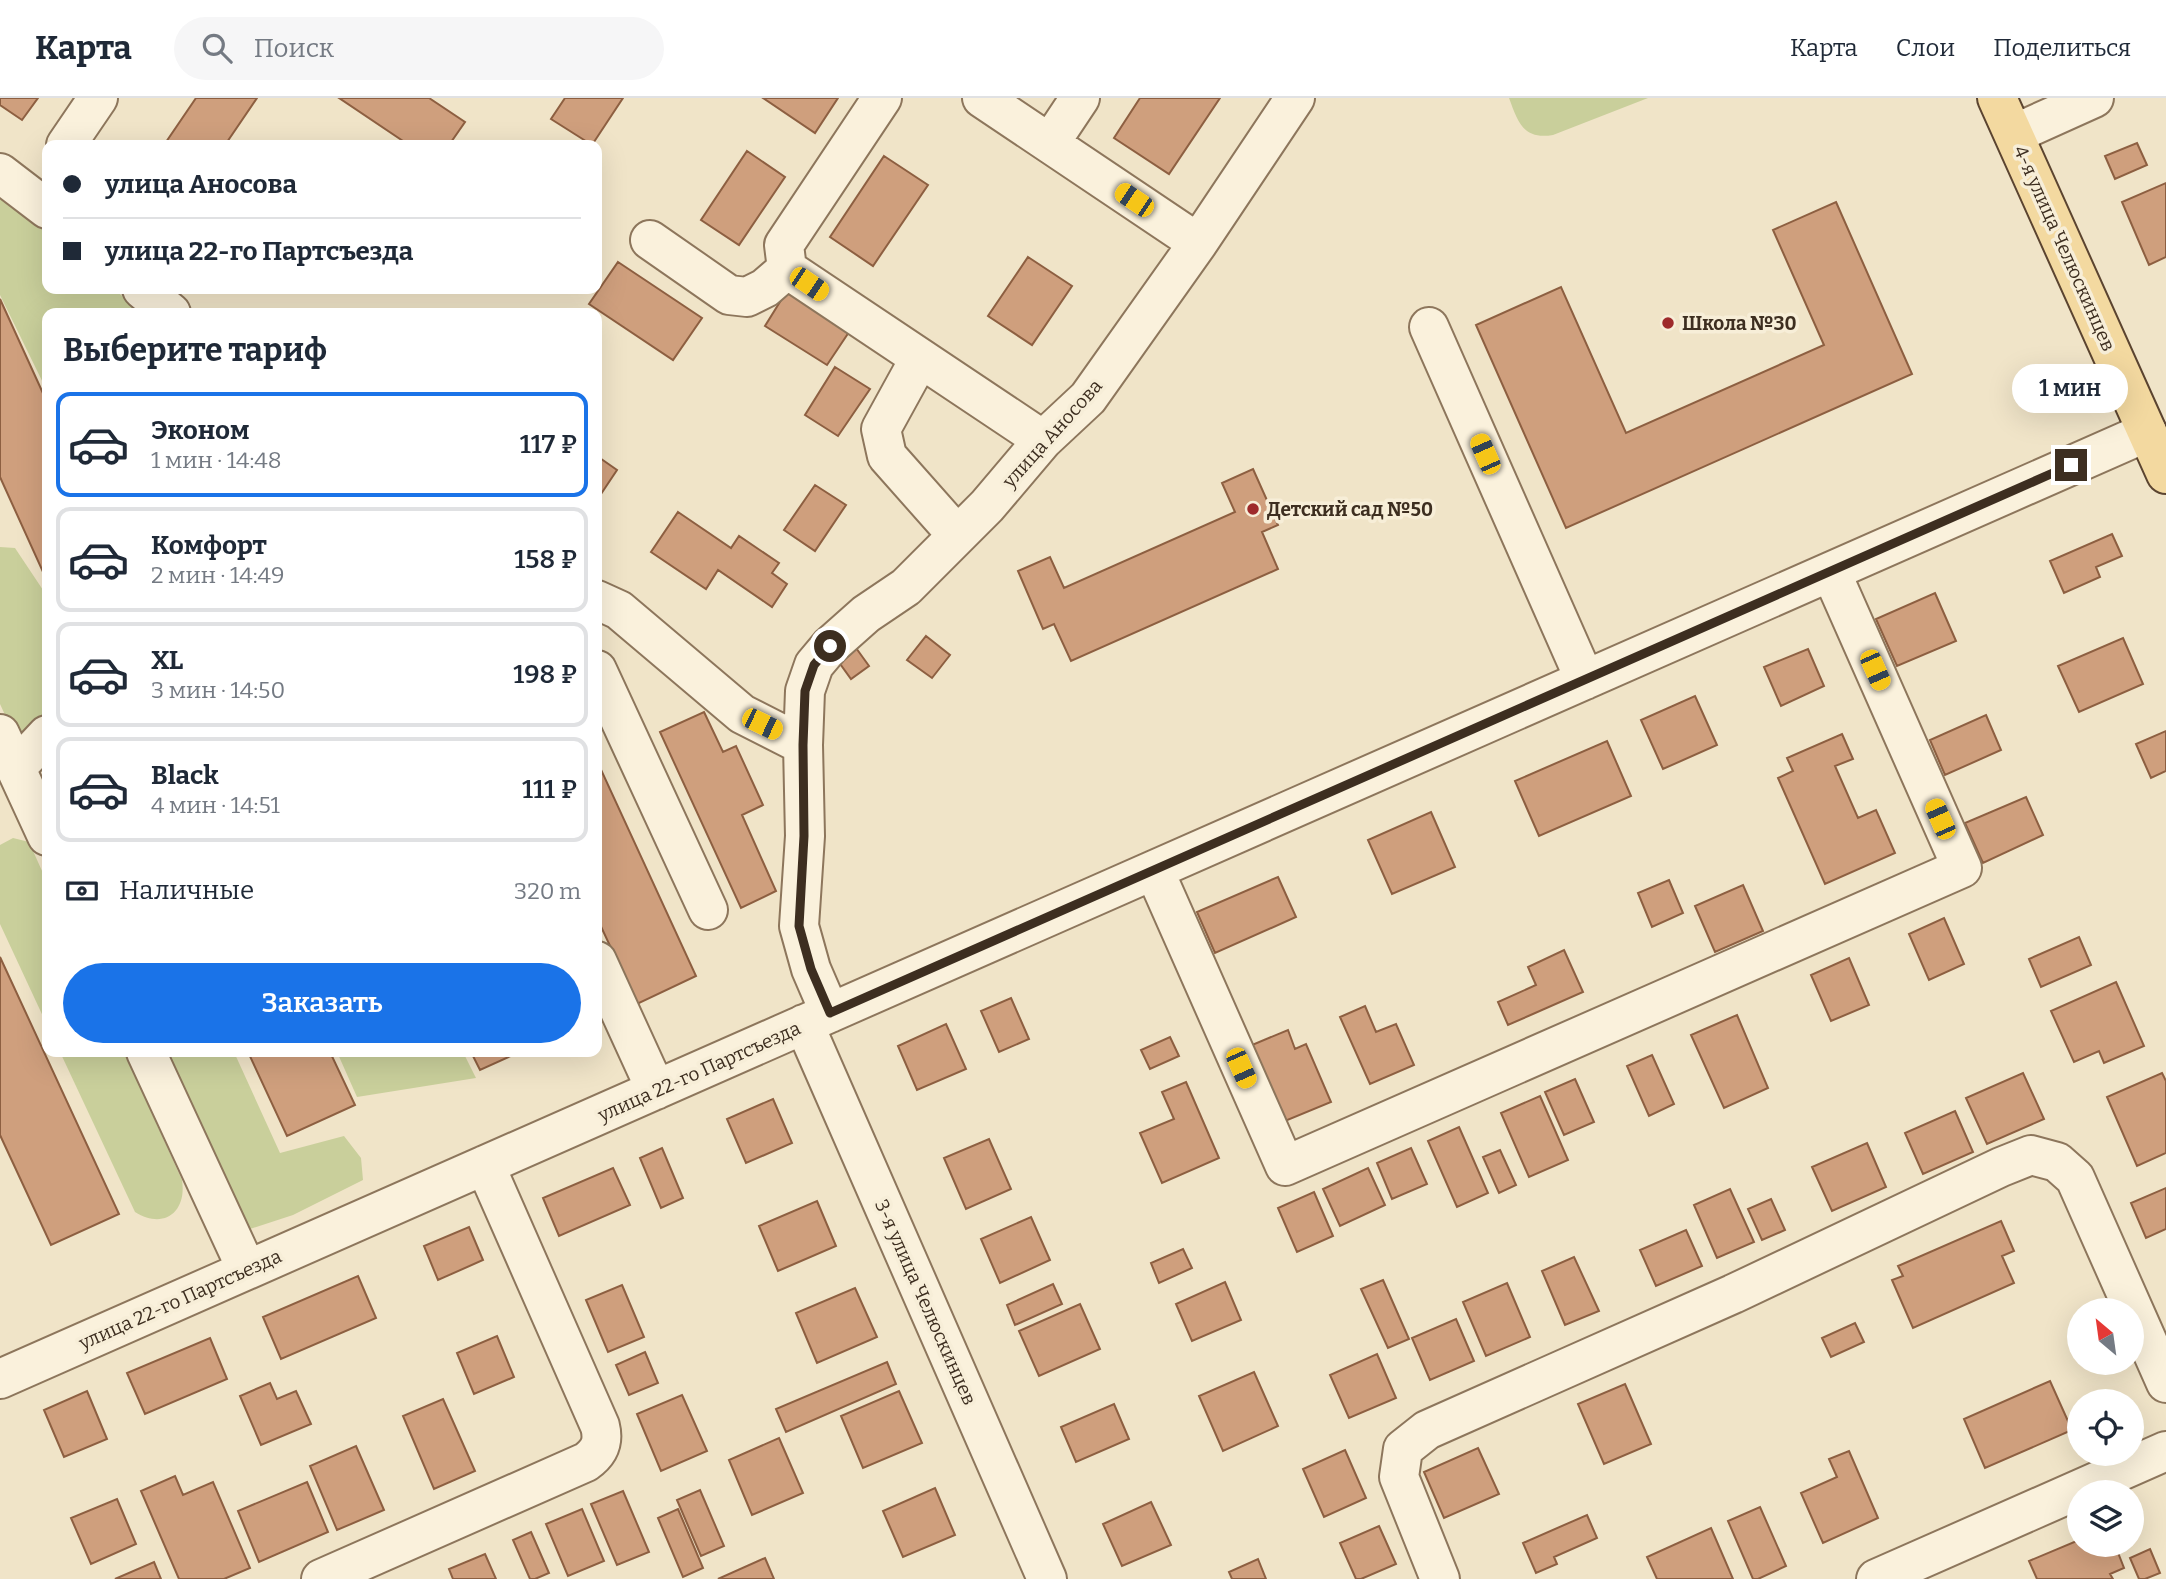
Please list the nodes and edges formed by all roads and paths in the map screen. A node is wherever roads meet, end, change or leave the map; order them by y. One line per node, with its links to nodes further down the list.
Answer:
1 (98, 98): 9 (street)
2 (882, 98): 15 (street)
3 (982, 98): 10 (street)
4 (1080, 98): 10 (street)
5 (1295, 98): 14 (street, улица Аносова)
6 (1997, 98): 8 (main road, 4-я улица Челюскинцев)
7 (2094, 98): 8 (street)
8 (2014, 134): 20 (main road, 4-я улица Челюскинцев)
9 (69, 140)
10 (1050, 143): 14 (street)
11 (0, 173): 12 (street)
12 (42, 193)
13 (650, 240): 15 (street)
14 (1198, 243): 21 (street, улица Аносова)
15 (787, 269): 19 (street)
16 (148, 294): 17 (street)
17 (165, 308)
18 (1429, 327): 26 (street)
19 (920, 358): 21 (street); 23 (street)
20 (2157, 428): 22 (main road, 4-я улица Челюскинцев); 24 (street, улица 22-го Партсъезда)
21 (1043, 440): 23 (street, улица Аносова)
22 (2166, 474)
23 (957, 535): 29 (street, улица Аносова)
24 (1831, 572): 26 (street, улица 22-го Партсъезда); 32 (street)
25 (602, 602): 29 (street)
26 (1586, 680): 32 (street, улица 22-го Партсъезда)
27 (602, 681): 33 (street)
28 (42, 737): 30 (street)
29 (803, 745): 35 (street, 3-я улица Челюскинцев)
30 (8, 751): 31 (street)
31 (42, 825)
32 (1154, 870): 35 (street, улица 22-го Партсъезда)
33 (708, 910)
34 (602, 972): 37 (street)
35 (817, 1018): 37 (street, улица 22-го Партсъезда); 44 (street, 3-я улица Челюскинцев)
36 (148, 1057): 39 (street)
37 (656, 1090): 38 (street, улица 22-го Партсъезда)
38 (485, 1165): 39 (street, улица 22-го Партсъезда); 43 (street)
39 (247, 1270): 40 (street, улица 22-го Партсъезда)
40 (0, 1379)
41 (2166, 1383): 45 (street)
42 (2166, 1451): 46 (street)
43 (321, 1579)
44 (1047, 1579)
45 (1440, 1579)
46 (1875, 1579)

